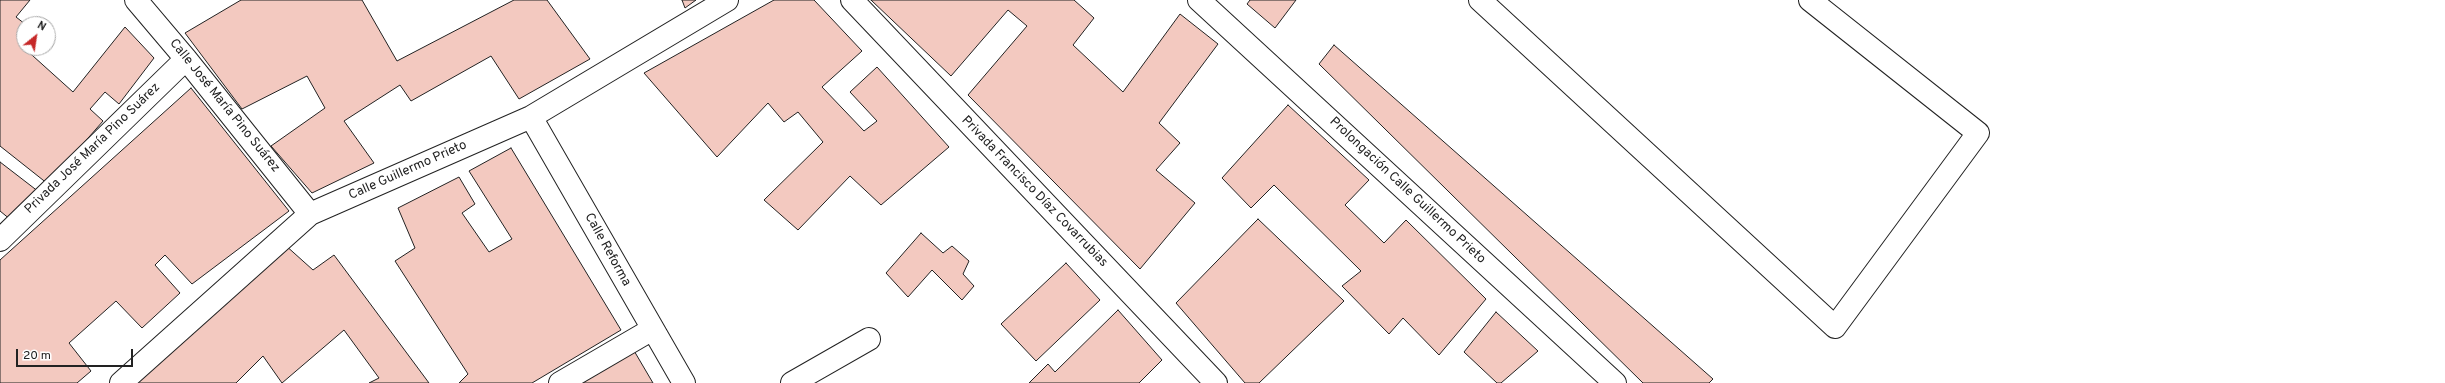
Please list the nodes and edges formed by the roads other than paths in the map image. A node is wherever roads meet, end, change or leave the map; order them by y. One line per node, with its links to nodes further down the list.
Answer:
1 (136, 0): 7 (street, Calle José María Pino Suárez)
2 (727, 0): 8 (street, Calle Guillermo Prieto)
3 (852, 0): 17 (street, Privada Francisco Díaz Covarrubias)
4 (1199, 0): 18 (street, Prolongación Calle Guillermo Prieto)
5 (1480, 0): 6 (street)
6 (1810, 0)
7 (186, 59): 9 (street, Calle José María Pino Suárez); 10 (street, Privada José María Pino Suárez)
8 (531, 117): 9 (street, Calle Guillermo Prieto); 11 (street, Calle Reforma)
9 (310, 214): 13 (street, Calle Guillermo Prieto)
10 (0, 240)
11 (651, 330): 14 (street); 15 (street, Calle Reforma)
12 (869, 340): 16 (street)
13 (121, 383)
14 (560, 383)
15 (684, 383)
16 (792, 383)
17 (1216, 383)
18 (1615, 383)

